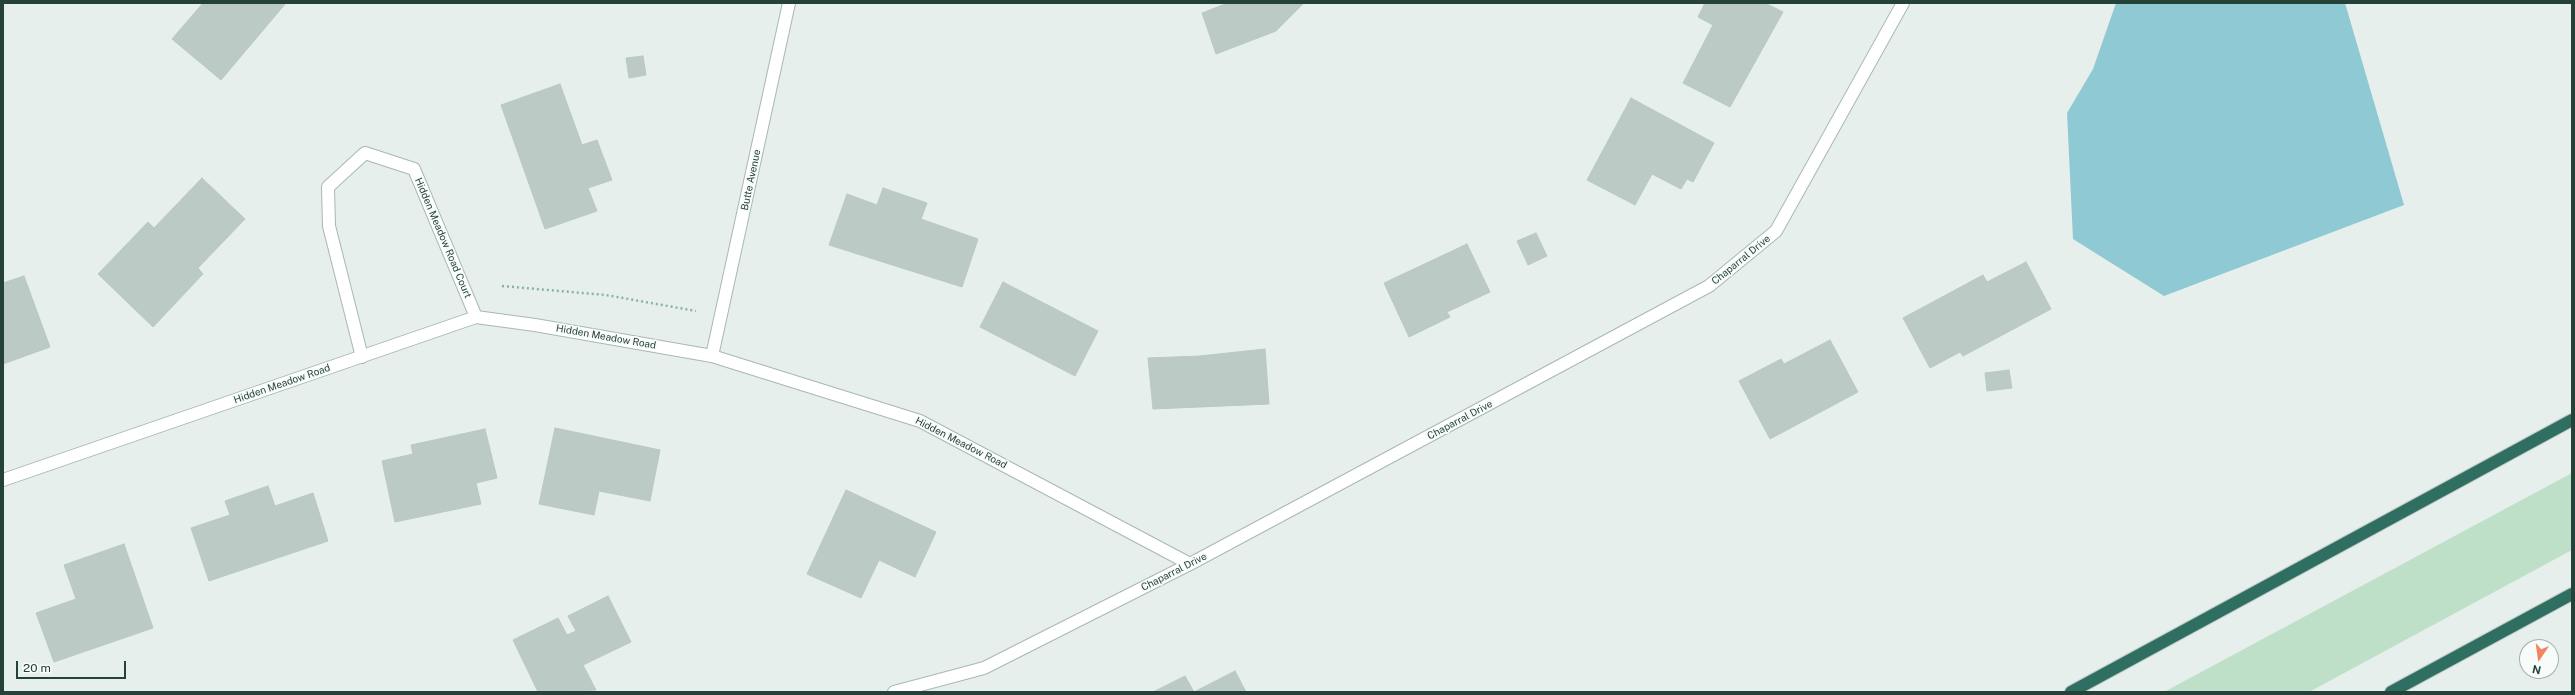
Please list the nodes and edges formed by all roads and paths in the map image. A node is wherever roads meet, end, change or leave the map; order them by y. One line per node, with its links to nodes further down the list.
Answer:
1 (789, 3): 6 (street, Butte Avenue)
2 (1903, 3): 10 (street, Chaparral Drive)
3 (502, 286): 4 (path)
4 (701, 312)
5 (476, 317): 6 (street, Hidden Meadow Road); 7 (street, Hidden Meadow Road); 7 (street, Hidden Meadow Road Court)
6 (712, 356): 10 (street, Hidden Meadow Road)
7 (362, 357): 9 (street, Hidden Meadow Road)
8 (2572, 420): 13 (highway)
9 (3, 480)
10 (1190, 564): 12 (street, Chaparral Drive)
11 (2572, 594): 14 (highway)
12 (894, 692)
13 (2071, 692)
14 (2391, 692)

